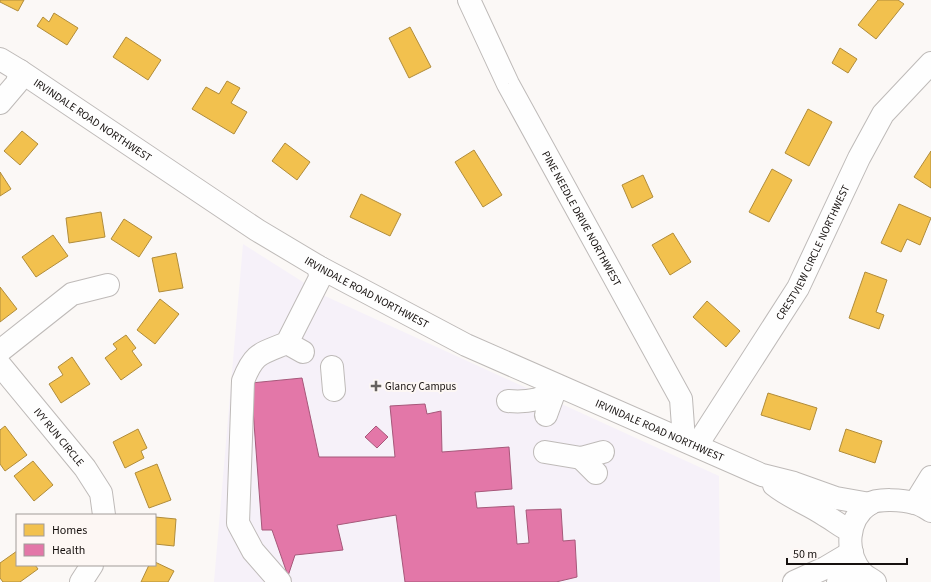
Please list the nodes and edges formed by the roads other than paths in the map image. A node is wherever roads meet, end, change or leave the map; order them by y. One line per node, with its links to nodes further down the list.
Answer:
1 (469, 0): 15 (street, PINE NEEDLE DRIVE NORTHWEST)
2 (0, 59): 4 (street, IRVINDALE ROAD NORTHWEST)
3 (931, 63): 15 (street, CRESTVIEW CIRCLE NORTHWEST)
4 (20, 71): 5 (street); 6 (street, IRVINDALE ROAD NORTHWEST)
5 (0, 103)
6 (319, 267): 12 (street, IRVINDALE ROAD NORTHWEST); 27 (street)
7 (108, 285): 8 (street)
8 (0, 351)
9 (0, 365): 22 (street, IVY RUN CIRCLE)
10 (332, 367): 11 (street)
11 (334, 390)
12 (558, 390): 13 (street); 14 (street); 15 (street, IRVINDALE ROAD NORTHWEST)
13 (508, 401)
14 (546, 415)
15 (690, 442): 18 (street, IRVINDALE ROAD NORTHWEST)
16 (546, 452): 17 (street)
17 (603, 452)
18 (762, 475): 20 (street, IRVINDALE ROAD NORTHWEST); 23 (street, IRVINDALE ROAD NORTHWEST)
19 (931, 477): 21 (street)
20 (870, 504): 21 (street); 23 (street)
21 (923, 507)
22 (104, 514)
23 (851, 541): 25 (street); 28 (street)
24 (91, 566): 26 (street)
25 (869, 578): 29 (street)
26 (81, 582)
27 (280, 582)
28 (794, 582)
29 (838, 582)

